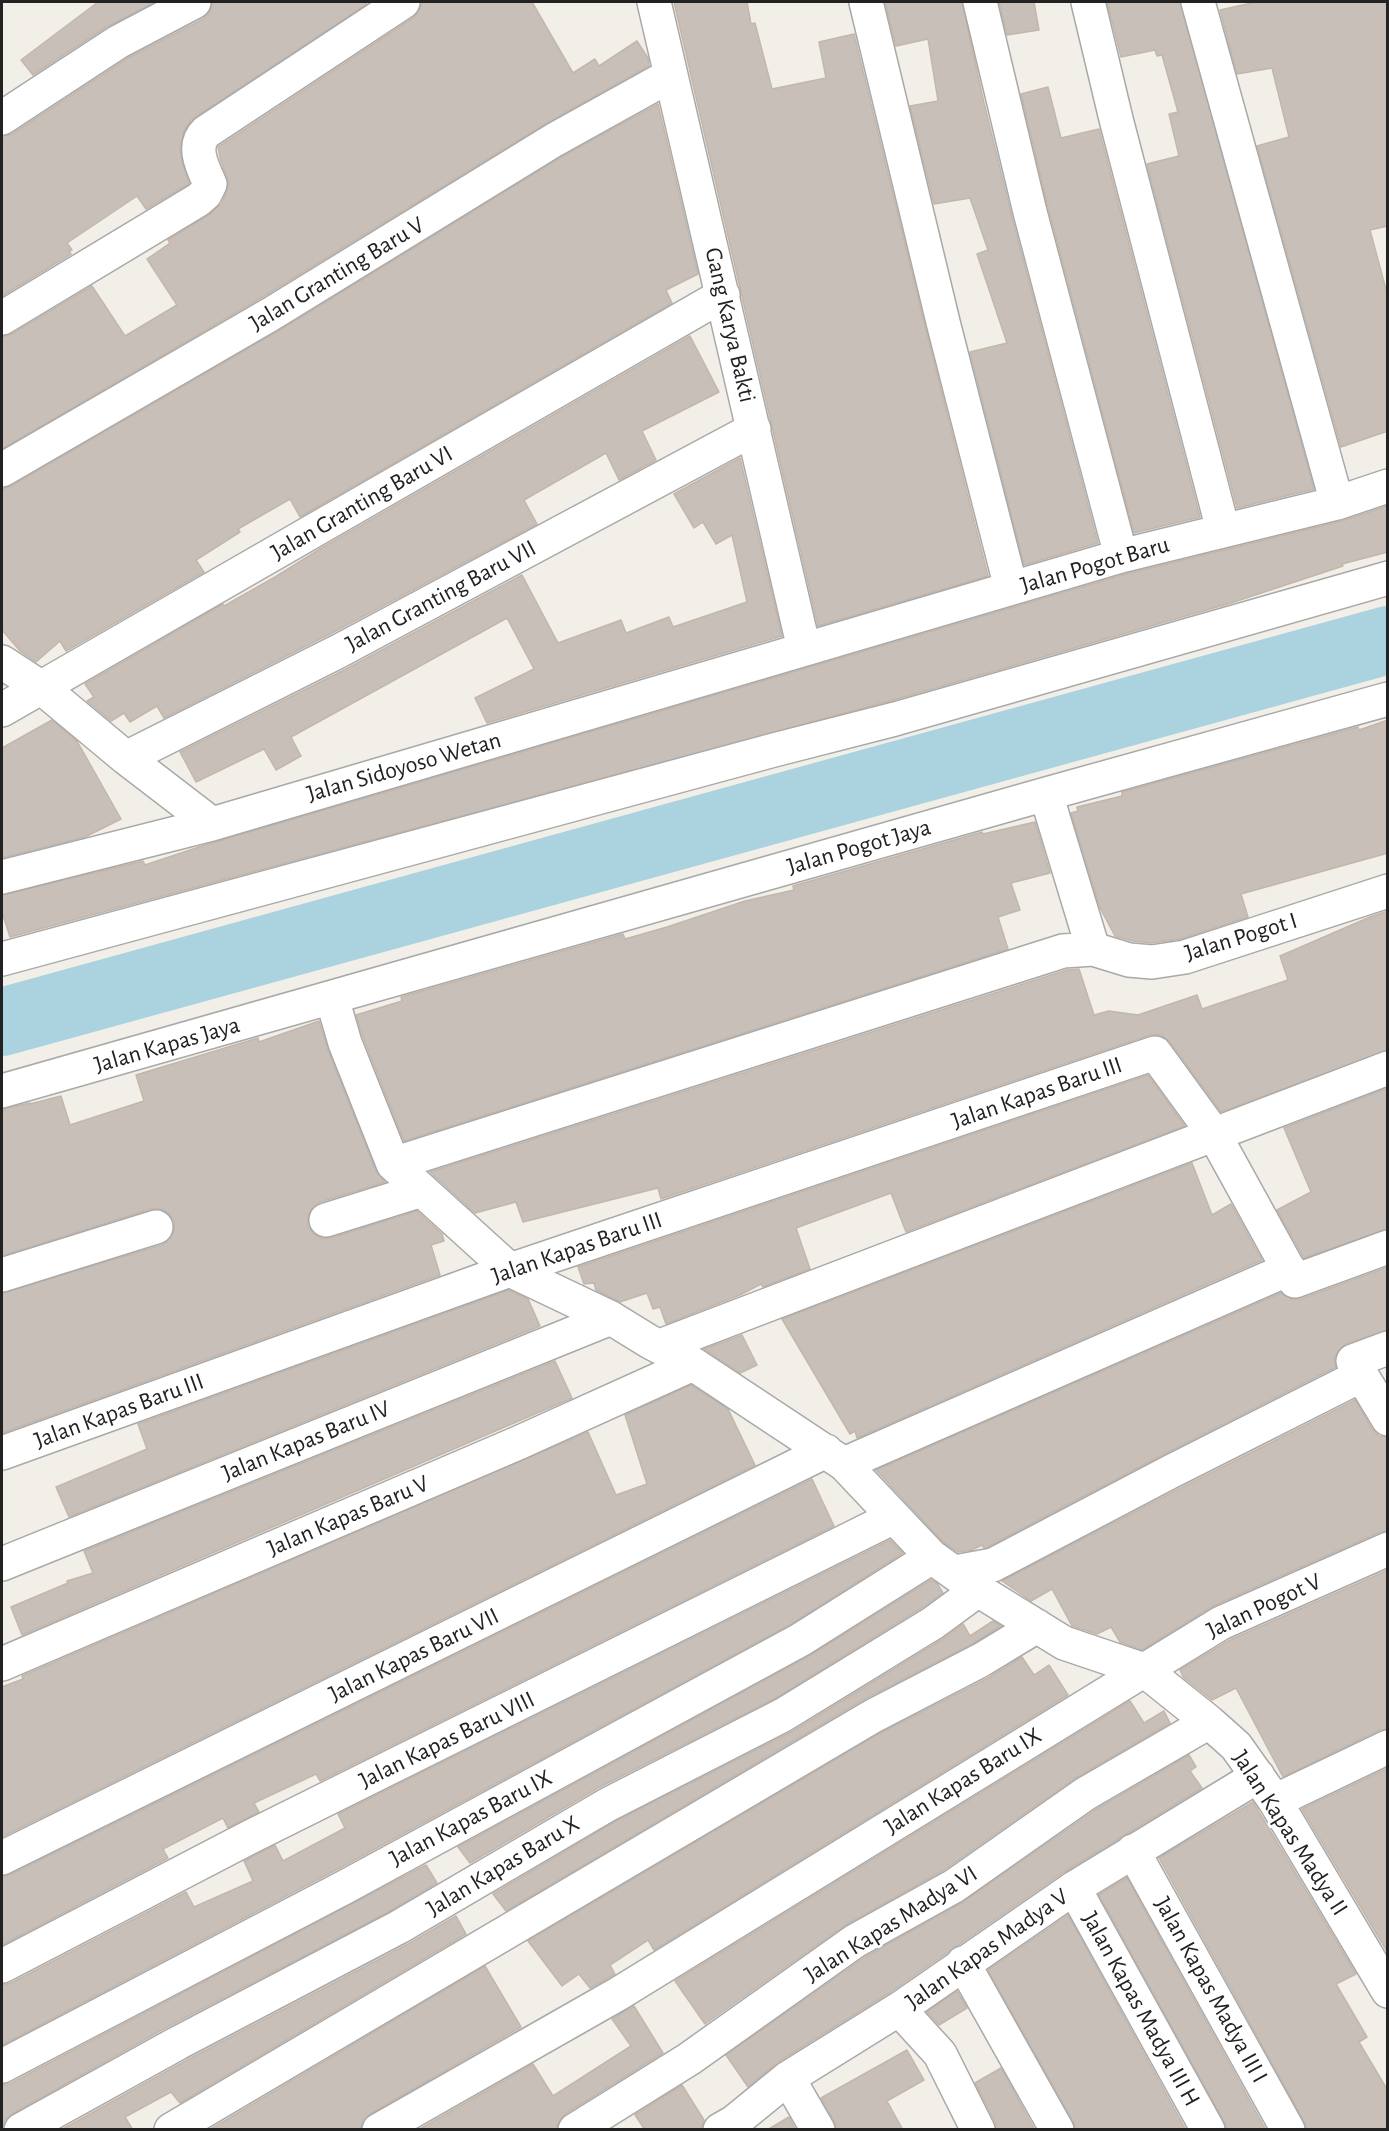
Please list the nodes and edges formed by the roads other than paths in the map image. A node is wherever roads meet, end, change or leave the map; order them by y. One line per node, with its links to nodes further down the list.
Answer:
1 (194, 2): 9 (street)
2 (403, 2): 11 (street)
3 (654, 2): 8 (street, Gang Karya Bakti)
4 (866, 2): 19 (street)
5 (980, 2): 17 (street)
6 (1088, 2): 16 (street)
7 (1198, 2): 15 (street)
8 (671, 75): 10 (street, Gang Karya Bakti); 13 (street, Jalan Granting Baru V)
9 (2, 118)
10 (723, 295): 12 (street, Gang Karya Bakti); 22 (street, Jalan Granting Baru VI)
11 (2, 318)
12 (754, 429): 20 (street, Gang Karya Bakti); 25 (street, Jalan Granting Baru VII)
13 (2, 470)
14 (1388, 486): 15 (street, Jalan Pogot Baru)
15 (1337, 503): 16 (street, Jalan Pogot Baru)
16 (1223, 530): 17 (street, Jalan Pogot Baru)
17 (1121, 556): 19 (street, Jalan Pogot Baru)
18 (1388, 578): 31 (street)
19 (1011, 588): 20 (street, Jalan Pogot Baru)
20 (804, 648): 27 (street, Jalan Sidoyoso Wetan)
21 (2, 662): 22 (street)
22 (42, 688): 24 (street, Jalan Granting Baru VI); 25 (street)
23 (1388, 699): 26 (street, Jalan Pogot Jaya)
24 (2, 710)
25 (126, 758): 27 (street)
26 (1047, 794): 30 (street); 32 (street, Jalan Pogot Jaya)
27 (212, 824): 28 (street, Jalan Sidoyoso Wetan)
28 (2, 877)
29 (1388, 891): 30 (street, Jalan Pogot I)
30 (1093, 949): 36 (street)
31 (2, 959)
32 (332, 998): 34 (street, Jalan Kapas Jaya); 36 (street)
33 (1380, 1071): 35 (street)
34 (2, 1092)
35 (1214, 1134): 41 (street, Jalan Kapas Baru III); 43 (street); 45 (street)
36 (393, 1164): 37 (street)
37 (422, 1190): 38 (street); 41 (street)
38 (326, 1220)
39 (156, 1227): 42 (street)
40 (1388, 1247): 43 (street, Jalan Kapas Baru VII)
41 (510, 1270): 44 (street); 50 (street, Jalan Kapas Baru III)
42 (2, 1275)
43 (1292, 1275): 51 (street, Jalan Kapas Baru VII)
44 (611, 1318): 45 (street); 54 (street, Jalan Kapas Baru IV)
45 (660, 1346): 47 (street)
46 (1388, 1348): 48 (street)
47 (693, 1364): 51 (street); 57 (street, Jalan Kapas Baru V)
48 (1362, 1375): 49 (street); 55 (street)
49 (1388, 1419)
50 (2, 1453)
51 (835, 1457): 52 (street); 63 (street, Jalan Kapas Baru VII)
52 (894, 1517): 55 (street); 66 (street, Jalan Kapas Baru VIII)
53 (1388, 1549): 58 (street, Jalan Pogot V)
54 (2, 1564)
55 (955, 1573): 56 (street); 69 (street, Jalan Kapas Baru IX); 72 (street, Jalan Kapas Baru X)
56 (1037, 1626): 58 (street); 73 (street)
57 (2, 1664)
58 (1144, 1670): 59 (street, Jalan Kapas Madya II); 74 (street, Jalan Kapas Baru IX)
59 (1209, 1722): 61 (street, Jalan Kapas Madya II); 75 (street, Jalan Kapas Madya VI)
60 (1388, 1747): 61 (street, Jalan Kapas Madya V)
61 (1267, 1788): 62 (street, Jalan Kapas Madya V); 67 (street, Jalan Kapas Madya II)
62 (1133, 1851): 64 (street, Jalan Kapas Madya V); 80 (street, Jalan Kapas Madya III I)
63 (2, 1857)
64 (1074, 1888): 65 (street, Jalan Kapas Madya V); 79 (street, Jalan Kapas Madya III H)
65 (963, 1963): 68 (street, Jalan Kapas Madya V); 78 (street)
66 (2, 1966)
67 (1388, 1991)
68 (899, 2009): 70 (street, Jalan Kapas Madya V); 77 (street)
69 (2, 2066)
70 (788, 2078): 71 (street, Jalan Kapas Madya V); 76 (street)
71 (731, 2127)
72 (21, 2130)
73 (171, 2130)
74 (379, 2130)
75 (575, 2130)
76 (818, 2130)
77 (978, 2130)
78 (1057, 2130)
79 (1208, 2130)
80 (1288, 2130)

